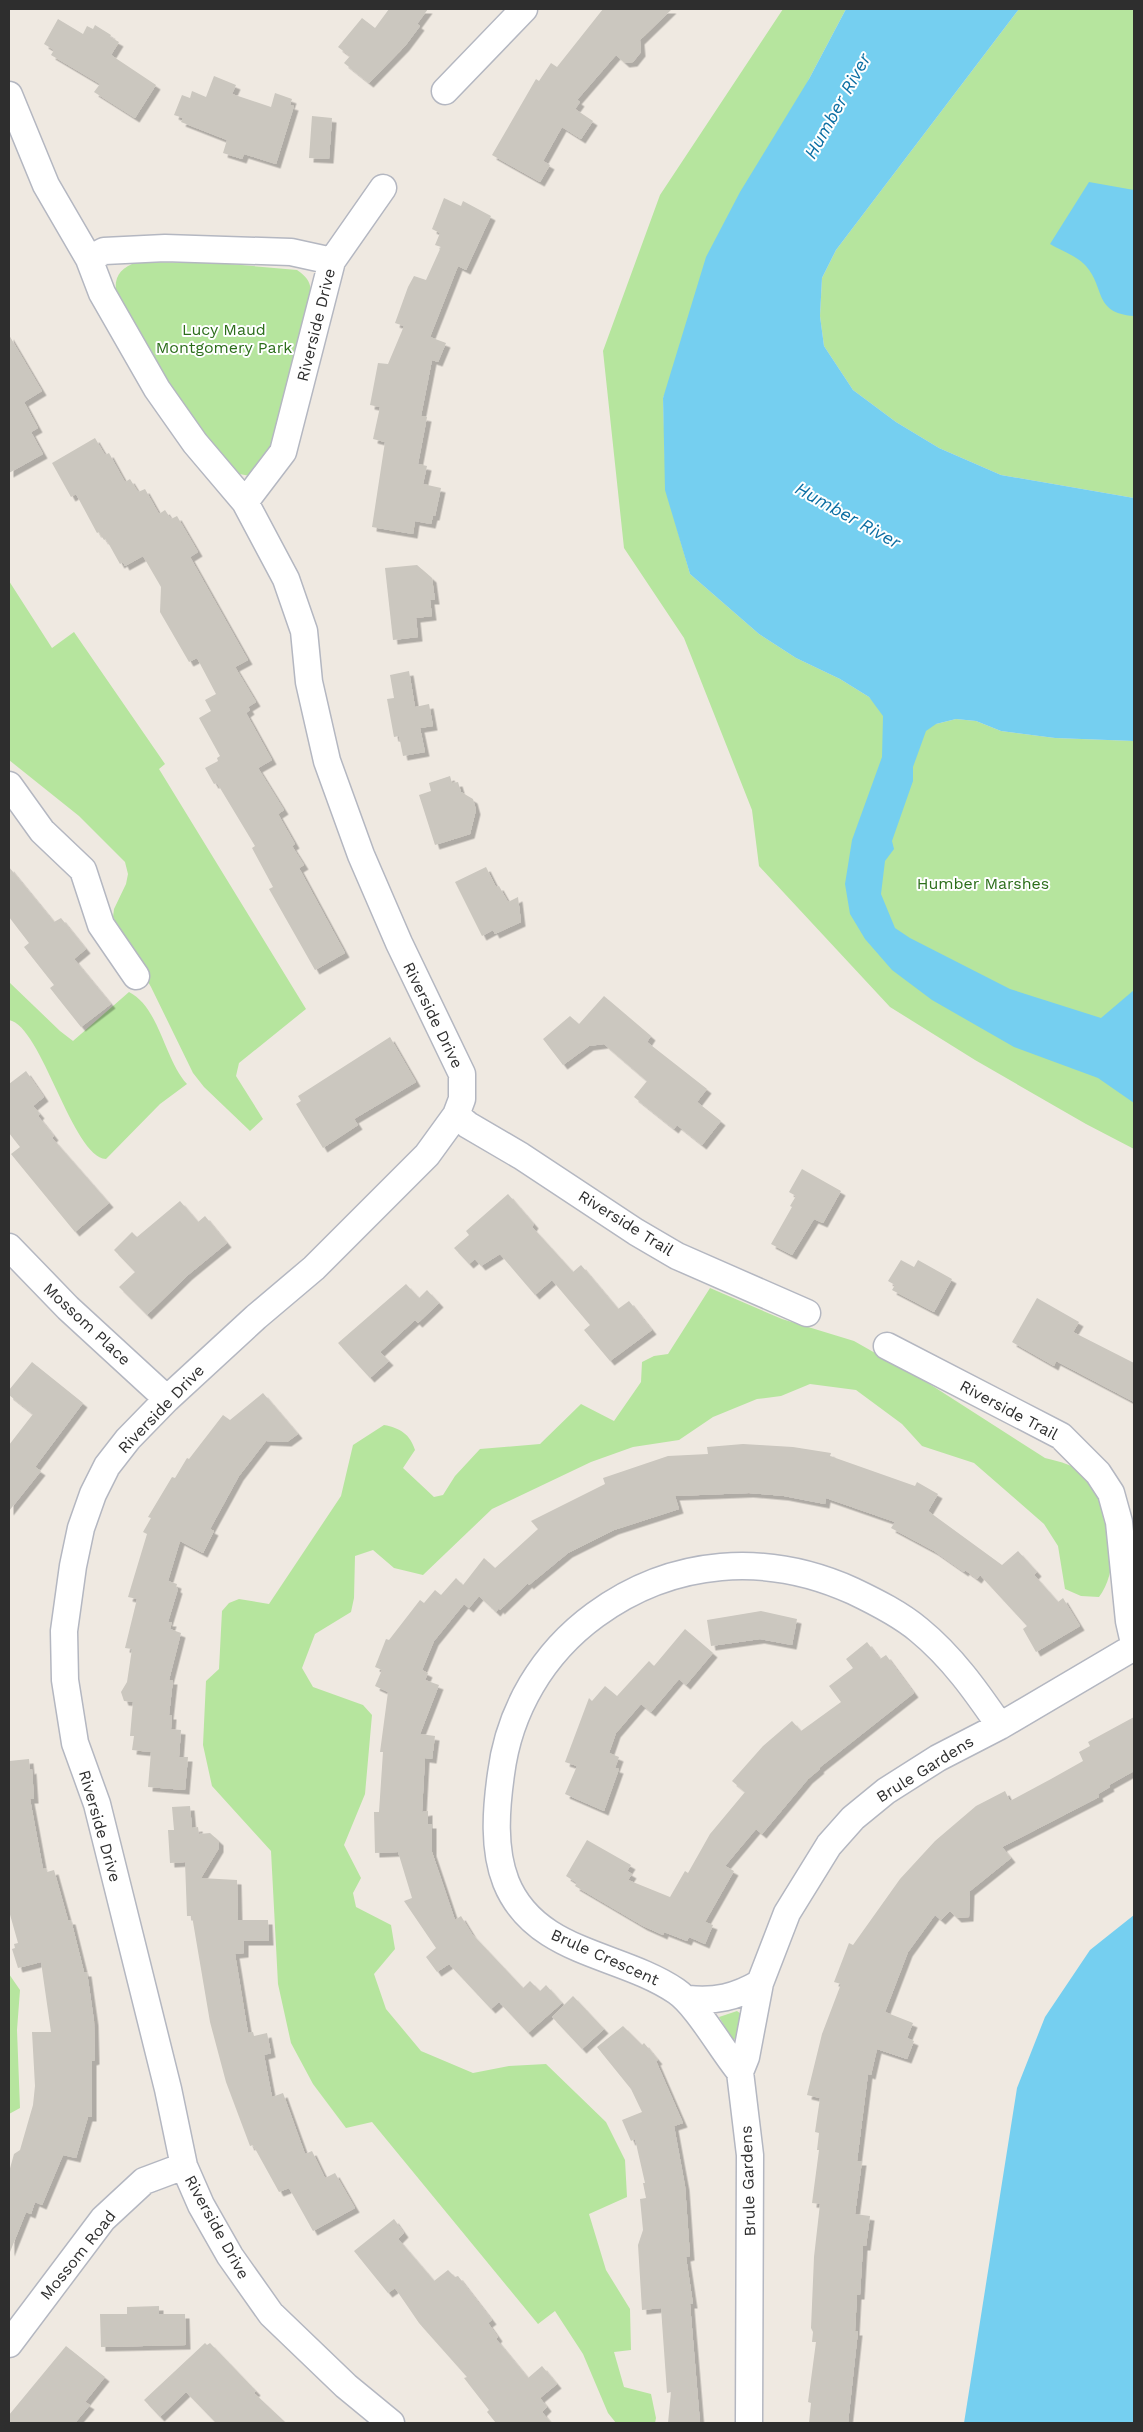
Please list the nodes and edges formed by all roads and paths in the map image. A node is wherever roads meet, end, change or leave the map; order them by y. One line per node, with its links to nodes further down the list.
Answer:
1 (524, 9): 2 (street)
2 (445, 91)
3 (9, 95): 5 (street, Riverside Drive)
4 (383, 188): 6 (street)
5 (88, 259): 6 (street, Riverside Drive); 7 (street, Riverside Drive)
6 (332, 260): 7 (street, Riverside Drive)
7 (245, 502): 10 (street, Riverside Drive)
8 (9, 784): 9 (street)
9 (136, 976)
10 (456, 1115): 12 (street, Riverside Trail); 14 (street, Riverside Drive)
11 (9, 1247): 14 (street, Mossom Place)
12 (807, 1313)
13 (887, 1346): 15 (street, Riverside Trail)
14 (167, 1399): 21 (street, Riverside Drive)
15 (1134, 1643)
16 (1134, 1647): 17 (street, Brule Gardens)
17 (1000, 1726): 18 (street, Brule Gardens); 19 (street, Brule Crescent)
18 (760, 1983): 19 (street); 20 (street, Brule Gardens)
19 (688, 2000): 20 (street, Brule Crescent)
20 (740, 2072): 24 (street, Brule Gardens)
21 (184, 2166): 22 (street, Mossom Road); 23 (street, Riverside Drive)
22 (9, 2344)
23 (391, 2423)
24 (749, 2423)

